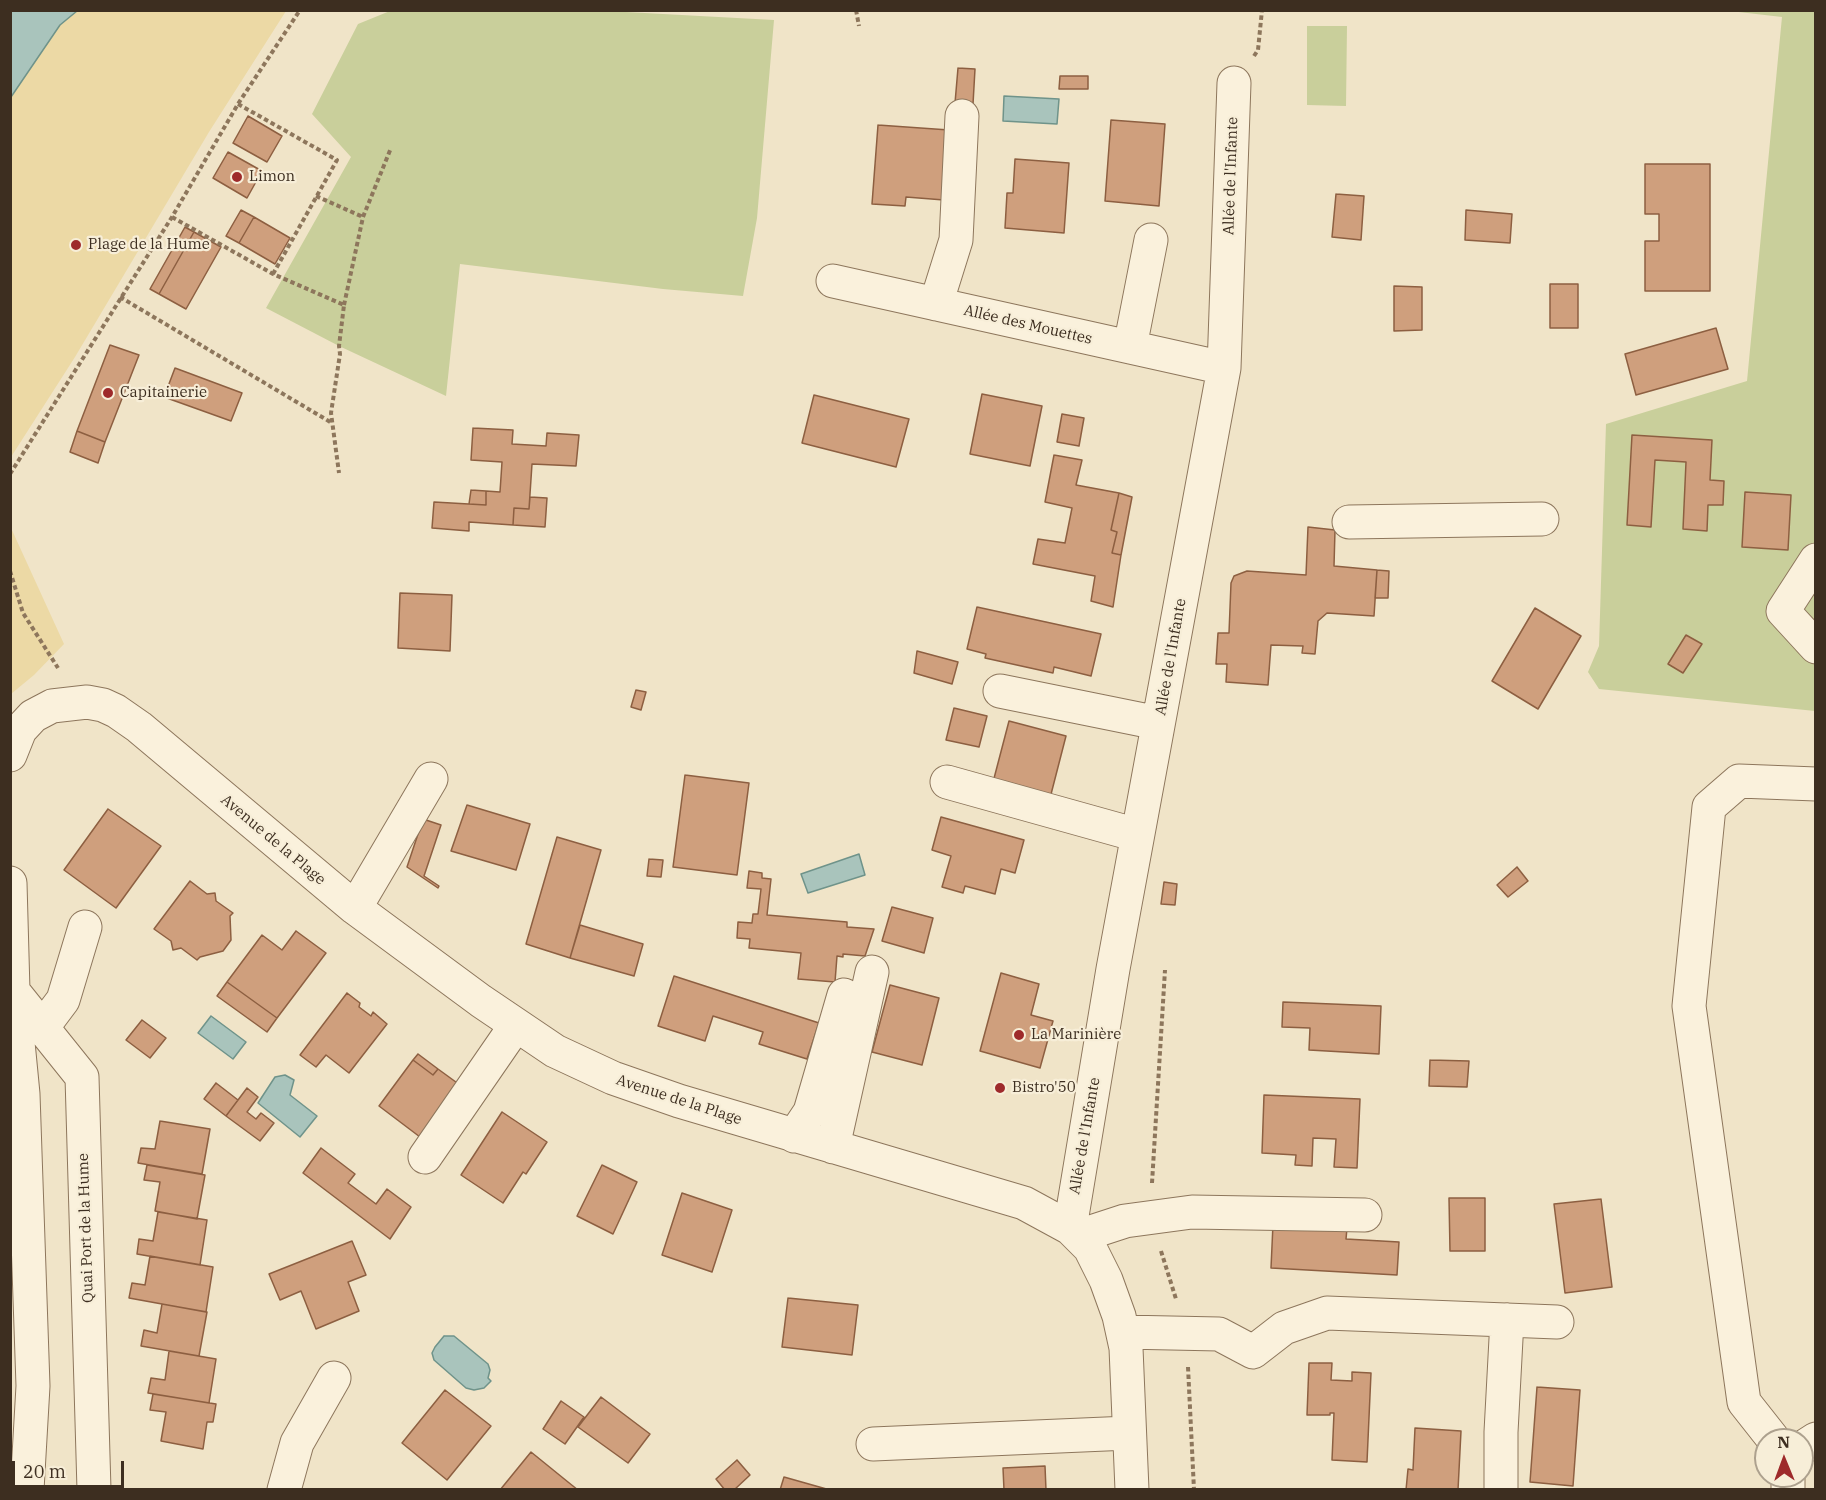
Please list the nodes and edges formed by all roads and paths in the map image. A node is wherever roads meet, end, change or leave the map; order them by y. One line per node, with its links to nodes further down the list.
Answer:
1 (300, 10): 6 (path)
2 (856, 10): 4 (path)
3 (1262, 10): 5 (path)
4 (859, 26)
5 (1234, 83): 19 (street, Allée de l'Infante)
6 (238, 104): 9 (path); 10 (path)
7 (962, 116): 16 (street)
8 (391, 148): 11 (path)
9 (316, 196): 11 (path); 13 (path)
10 (171, 217): 13 (path); 15 (path)
11 (363, 217): 17 (path)
12 (1151, 240): 18 (street)
13 (273, 273): 17 (path)
14 (833, 281): 16 (street, Allée des Mouettes)
15 (120, 297): 20 (path); 22 (path)
16 (936, 304): 18 (street, Allée des Mouettes)
17 (344, 305): 20 (path)
18 (1130, 347): 19 (street, Allée des Mouettes)
19 (1224, 368): 30 (street, Allée de l'Infante)
20 (332, 423): 21 (path)
21 (339, 472)
22 (10, 474)
23 (1542, 519): 24 (street)
24 (1349, 522)
25 (1815, 560): 27 (street)
26 (10, 571): 29 (path)
27 (1815, 647)
28 (1000, 691): 30 (street)
29 (101, 707): 31 (street); 37 (street, Avenue de la Plage)
30 (1158, 723): 35 (street, Allée de l'Infante)
31 (10, 755)
32 (430, 779): 37 (street)
33 (947, 782): 35 (street)
34 (1815, 784): 53 (street)
35 (1137, 835): 48 (street, Allée de l'Infante)
36 (10, 883): 40 (street)
37 (355, 908): 42 (street, Avenue de la Plage)
38 (85, 927): 43 (street)
39 (872, 972): 45 (street)
40 (13, 990): 43 (street, Quai Port de la Hume); 56 (street)
41 (844, 995): 44 (street)
42 (516, 1025): 44 (street, Avenue de la Plage); 46 (street)
43 (42, 1028): 57 (street, Quai Port de la Hume)
44 (794, 1136): 45 (street, Avenue de la Plage)
45 (833, 1147): 48 (street, Avenue de la Plage)
46 (426, 1157)
47 (1365, 1215): 48 (street)
48 (1074, 1232): 51 (street, Avenue de la Plage)
49 (1507, 1320): 50 (street); 51 (street); 60 (street)
50 (1557, 1322)
51 (1122, 1332): 54 (street, Avenue de la Plage)
52 (334, 1378): 58 (street)
53 (1765, 1428)
54 (1129, 1433): 55 (street); 59 (street, Avenue de la Plage)
55 (873, 1444)
56 (27, 1490)
57 (94, 1490)
58 (284, 1490)
59 (1132, 1490)
60 (1501, 1490)

